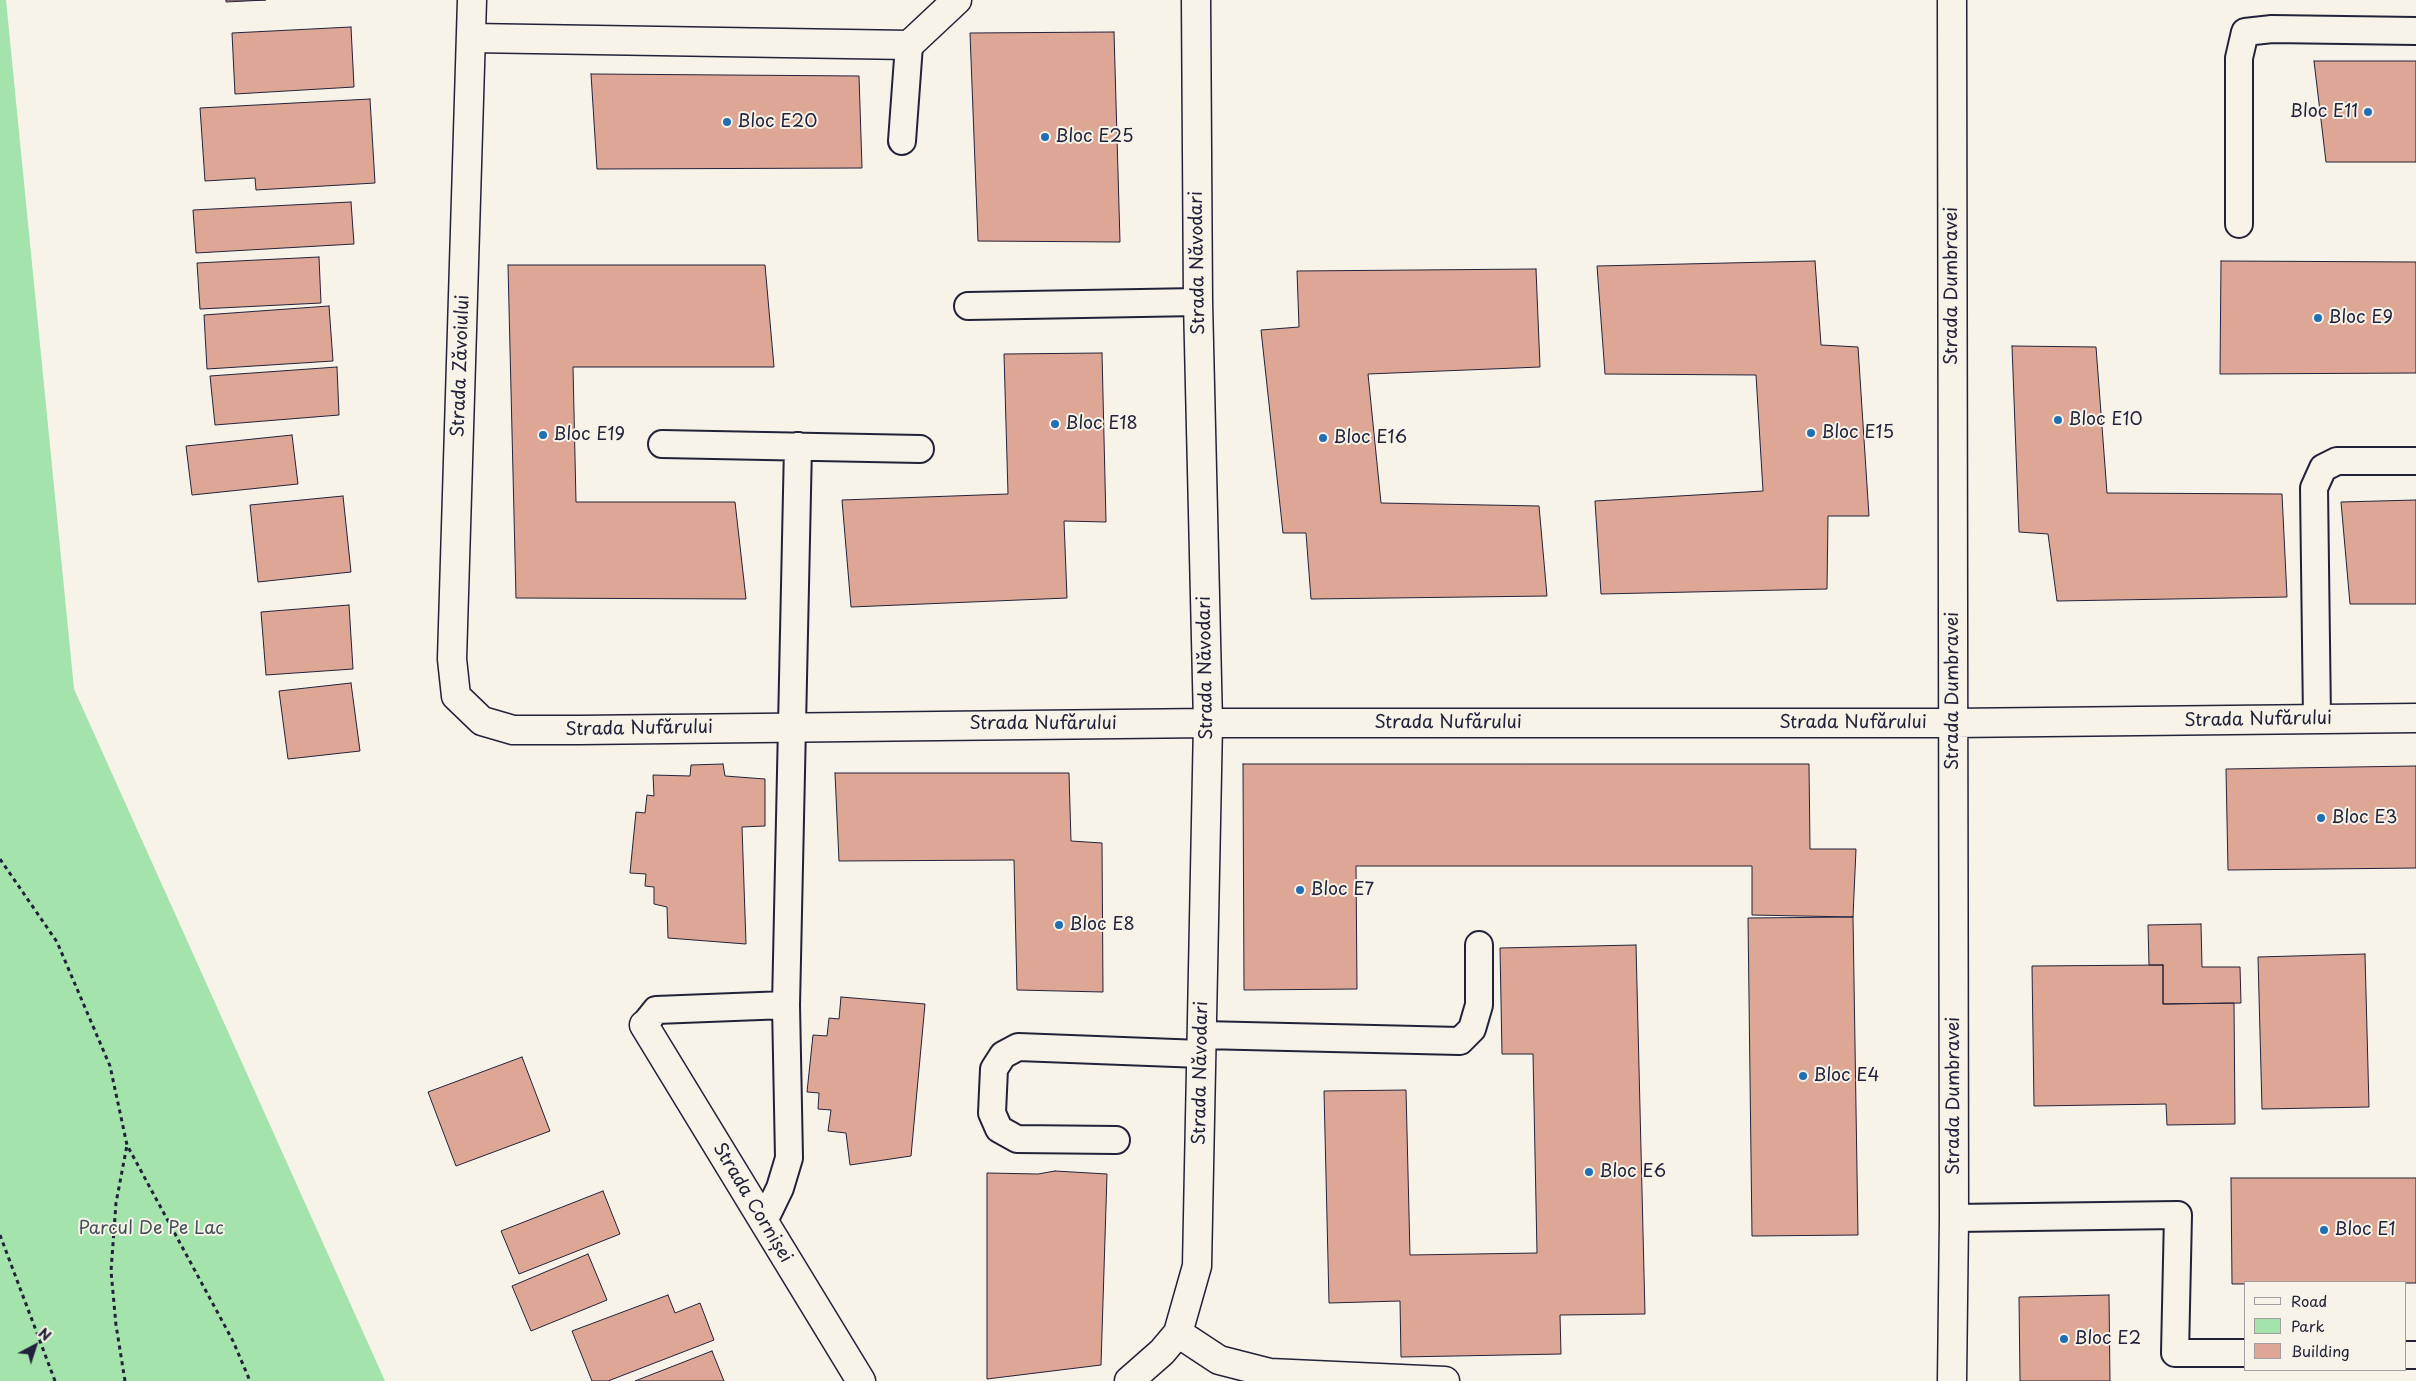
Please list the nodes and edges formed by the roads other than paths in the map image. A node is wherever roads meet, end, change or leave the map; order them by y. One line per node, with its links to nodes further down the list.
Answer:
1 (472, 0): 6 (street, Strada Zăvoiului)
2 (958, 0): 7 (street)
3 (1196, 0): 10 (street, Strada Năvodari)
4 (1952, 0): 20 (street, Strada Dumbravei)
5 (2416, 31): 9 (lane)
6 (472, 38): 7 (street); 18 (street, Strada Zăvoiului)
7 (909, 45): 8 (lane)
8 (902, 141)
9 (2240, 224)
10 (1198, 302): 11 (lane); 19 (street, Strada Năvodari)
11 (968, 306)
12 (662, 444): 13 (lane)
13 (798, 446): 14 (lane); 21 (lane)
14 (920, 449)
15 (2416, 461): 17 (lane)
16 (2416, 718): 17 (street, Strada Nufărului)
17 (2317, 719): 20 (street, Strada Nufărului)
18 (482, 721): 21 (street, Strada Nufărului)
19 (1208, 723): 20 (street, Strada Nufărului); 21 (street, Strada Nufărului); 25 (street, Strada Năvodari)
20 (1953, 723): 27 (street, Strada Dumbravei)
21 (793, 726): 23 (lane)
22 (1479, 945): 25 (lane)
23 (786, 1005): 24 (lane); 28 (lane)
24 (644, 1026): 28 (street, Strada Cornișei)
25 (1202, 1044): 26 (lane); 29 (street, Strada Năvodari)
26 (1116, 1140)
27 (1954, 1218): 30 (lane); 34 (street, Strada Dumbravei)
28 (764, 1221): 32 (street, Strada Cornișei)
29 (1178, 1333): 31 (street, Strada Năvodari); 33 (street)
30 (2244, 1354)
31 (1132, 1380)
32 (861, 1381)
33 (1445, 1381)
34 (1952, 1381)

